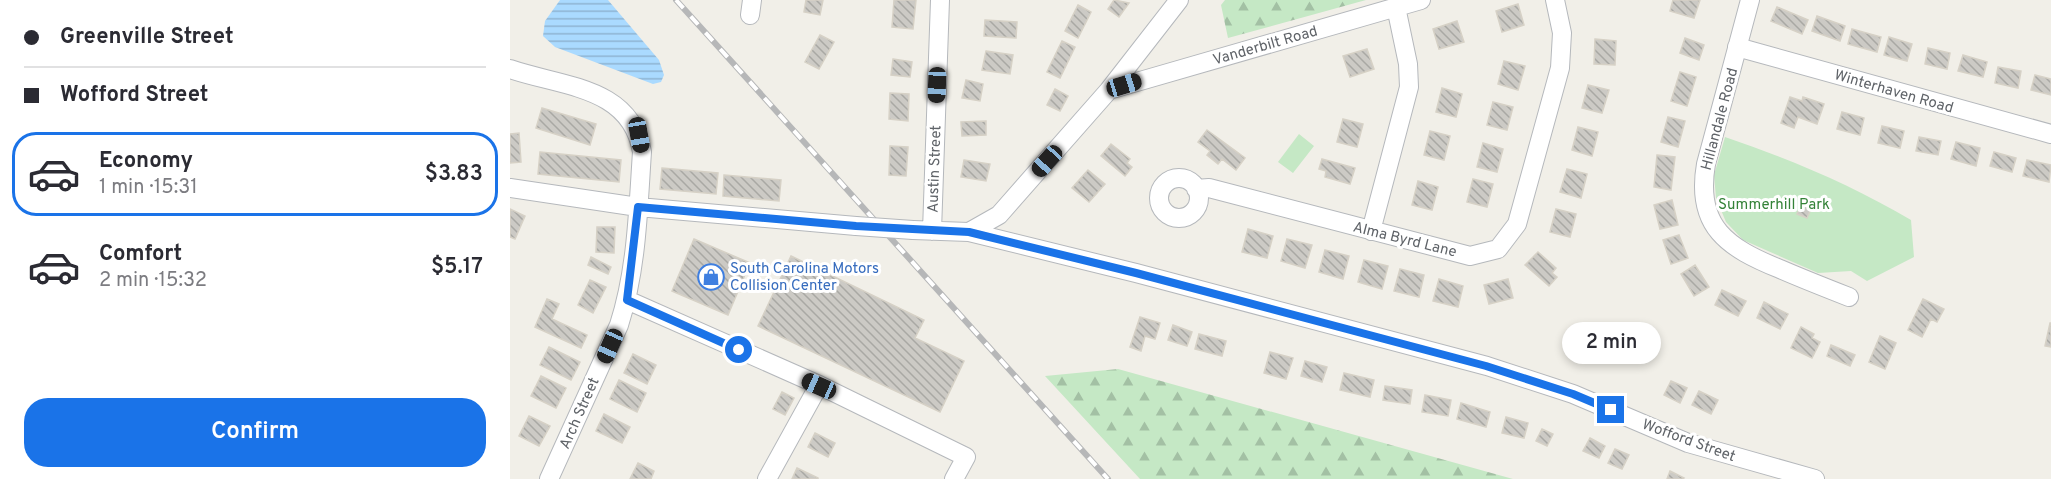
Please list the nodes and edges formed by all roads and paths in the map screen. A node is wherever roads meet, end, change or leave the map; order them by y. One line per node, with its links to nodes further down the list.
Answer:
1 (940, 0): 14 (street, Austin Street)
2 (1179, 0): 9 (street)
3 (1421, 0): 6 (street, Vanderbilt Road)
4 (1555, 0): 15 (street, Alma Byrd Lane)
5 (1750, 0): 7 (street, Hillandale Road)
6 (1396, 8): 9 (street, Vanderbilt Road); 15 (street)
7 (1737, 47): 10 (street, Winterhaven Road); 17 (street, Hillandale Road)
8 (510, 69): 13 (street, Arch Street)
9 (1109, 90): 16 (street)
10 (2051, 134)
11 (510, 188): 13 (street, Wofford Street)
12 (1196, 189): 15 (street, Alma Byrd Lane)
13 (638, 207): 14 (street, Wofford Street, bridge); 18 (street, Arch Street)
14 (932, 231): 16 (street, Wofford Street)
15 (1371, 231)
16 (969, 232): 23 (street, Wofford Street)
17 (1849, 297)
18 (627, 300): 19 (street); 20 (street, Arch Street)
19 (819, 386): 21 (street); 22 (street)
20 (549, 479)
21 (767, 479)
22 (954, 479)
23 (1815, 479)

